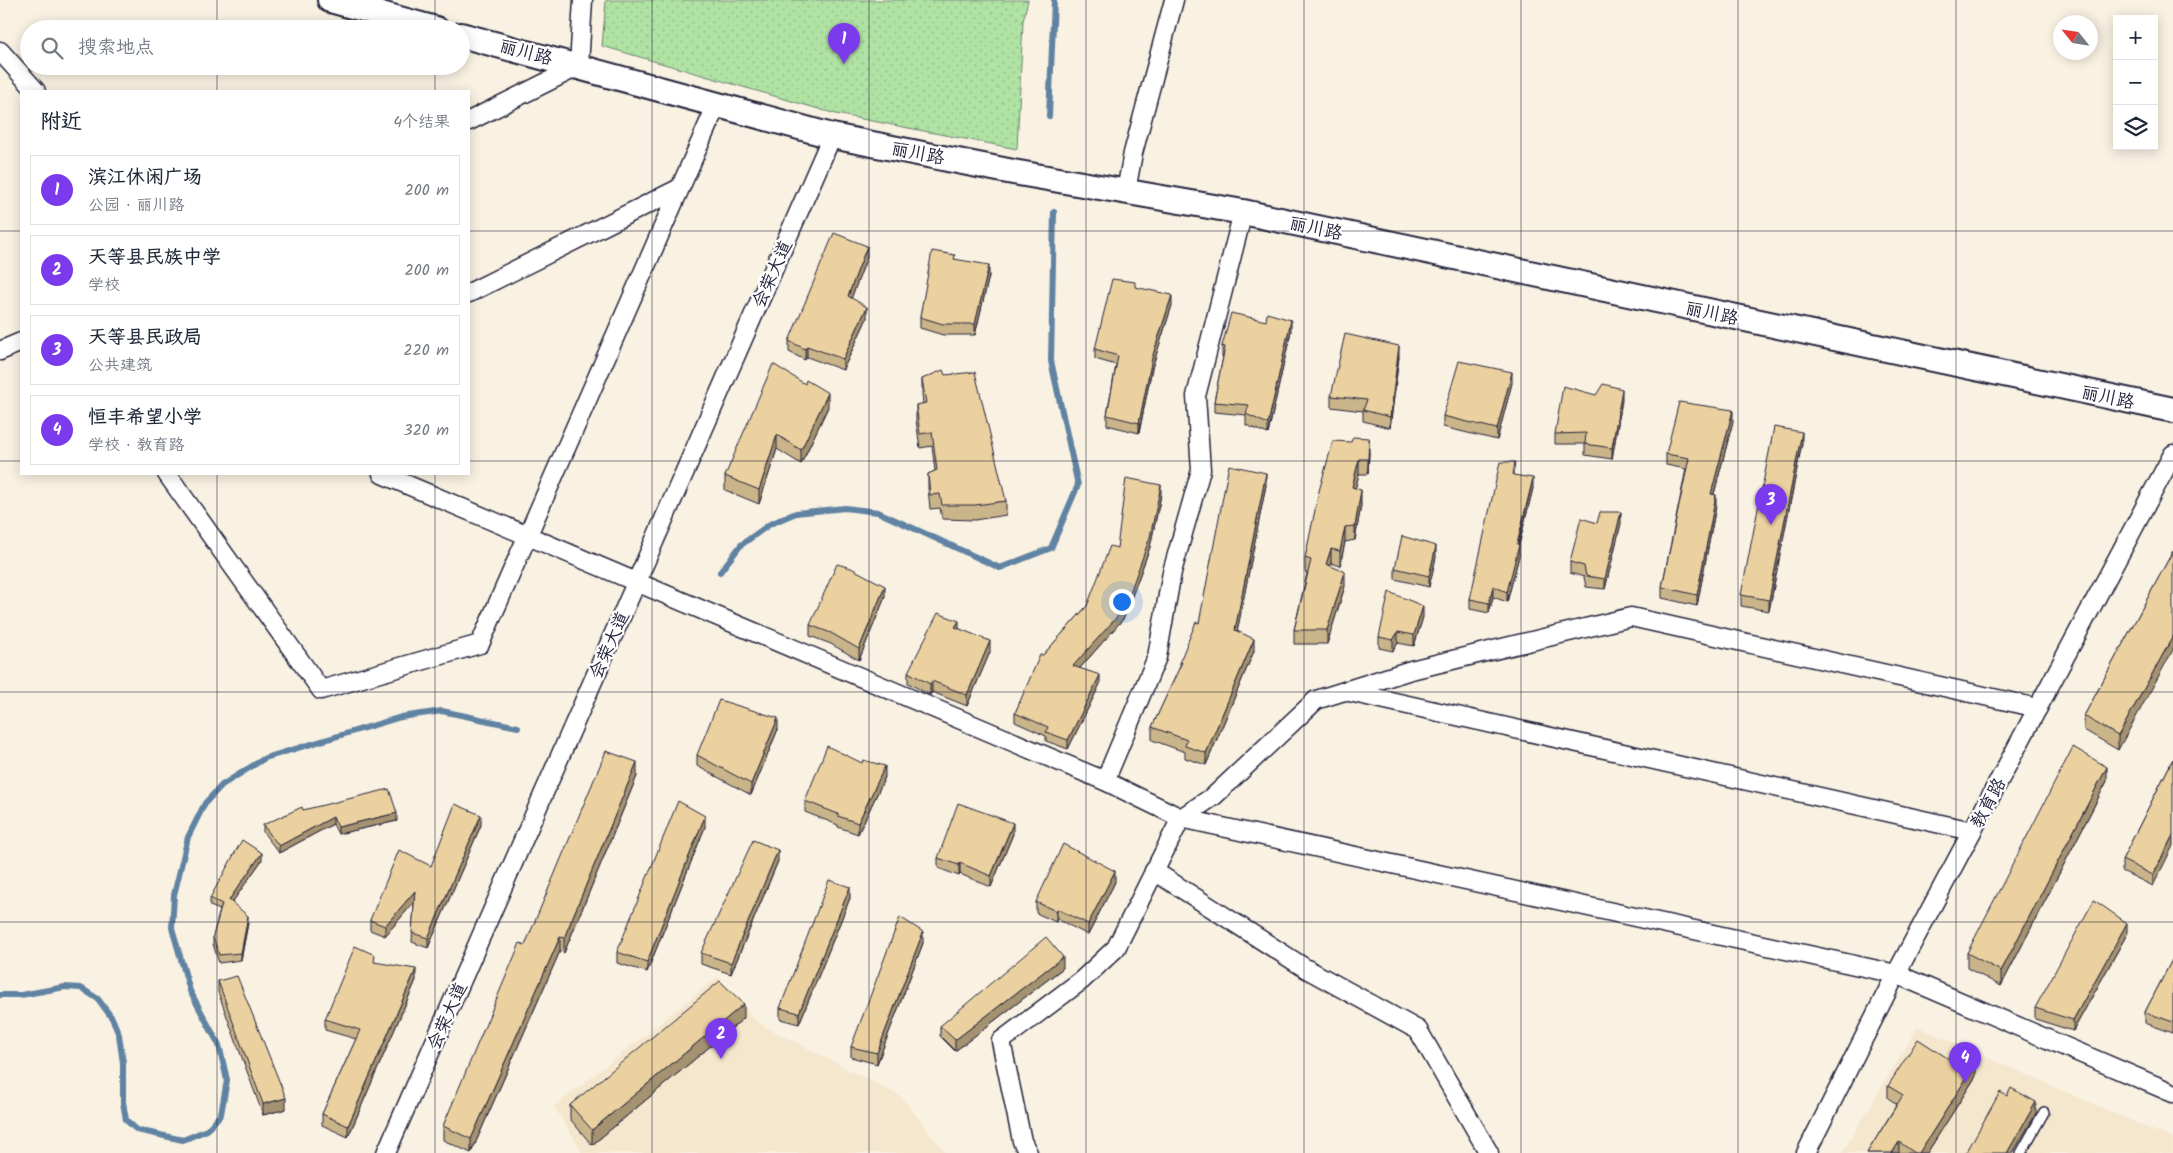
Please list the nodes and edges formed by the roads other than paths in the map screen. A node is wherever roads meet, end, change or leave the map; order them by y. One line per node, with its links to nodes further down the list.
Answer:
1 (330, 0): 4 (main road)
2 (583, 0): 7 (street)
3 (1174, 0): 15 (street)
4 (403, 20)
5 (470, 37): 7 (main road, 丽川路)
6 (0, 51): 8 (street)
7 (579, 66): 11 (main road, 丽川路); 12 (street)
8 (20, 73)
9 (22, 75): 10 (street)
10 (35, 90)
11 (717, 104): 13 (main road, 丽川路); 14 (street)
12 (470, 120)
13 (832, 136): 15 (main road, 丽川路); 25 (street, 会荣大道)
14 (680, 188): 17 (street); 24 (street)
15 (1126, 190): 16 (main road, 丽川路)
16 (1243, 212): 20 (main road, 丽川路); 28 (street)
17 (470, 293)
18 (20, 342): 19 (street)
19 (0, 351)
20 (2173, 410)
21 (2173, 454): 27 (street, 教育路)
22 (168, 475): 24 (street)
23 (384, 475): 24 (street)
24 (527, 536): 25 (street)
25 (636, 583): 28 (street); 35 (street, 会荣大道)
26 (1344, 691): 27 (street); 29 (street); 30 (street)
27 (2038, 708): 30 (street, 教育路)
28 (1105, 782): 29 (street)
29 (1181, 818): 31 (street); 32 (street)
30 (1972, 831): 32 (street, 教育路)
31 (1154, 871): 36 (street); 37 (street)
32 (1896, 974): 33 (street); 38 (street, 教育路)
33 (2173, 1093)
34 (2044, 1112): 39 (lane)
35 (386, 1153)
36 (1028, 1153)
37 (1489, 1153)
38 (1806, 1153)
39 (2021, 1153)

